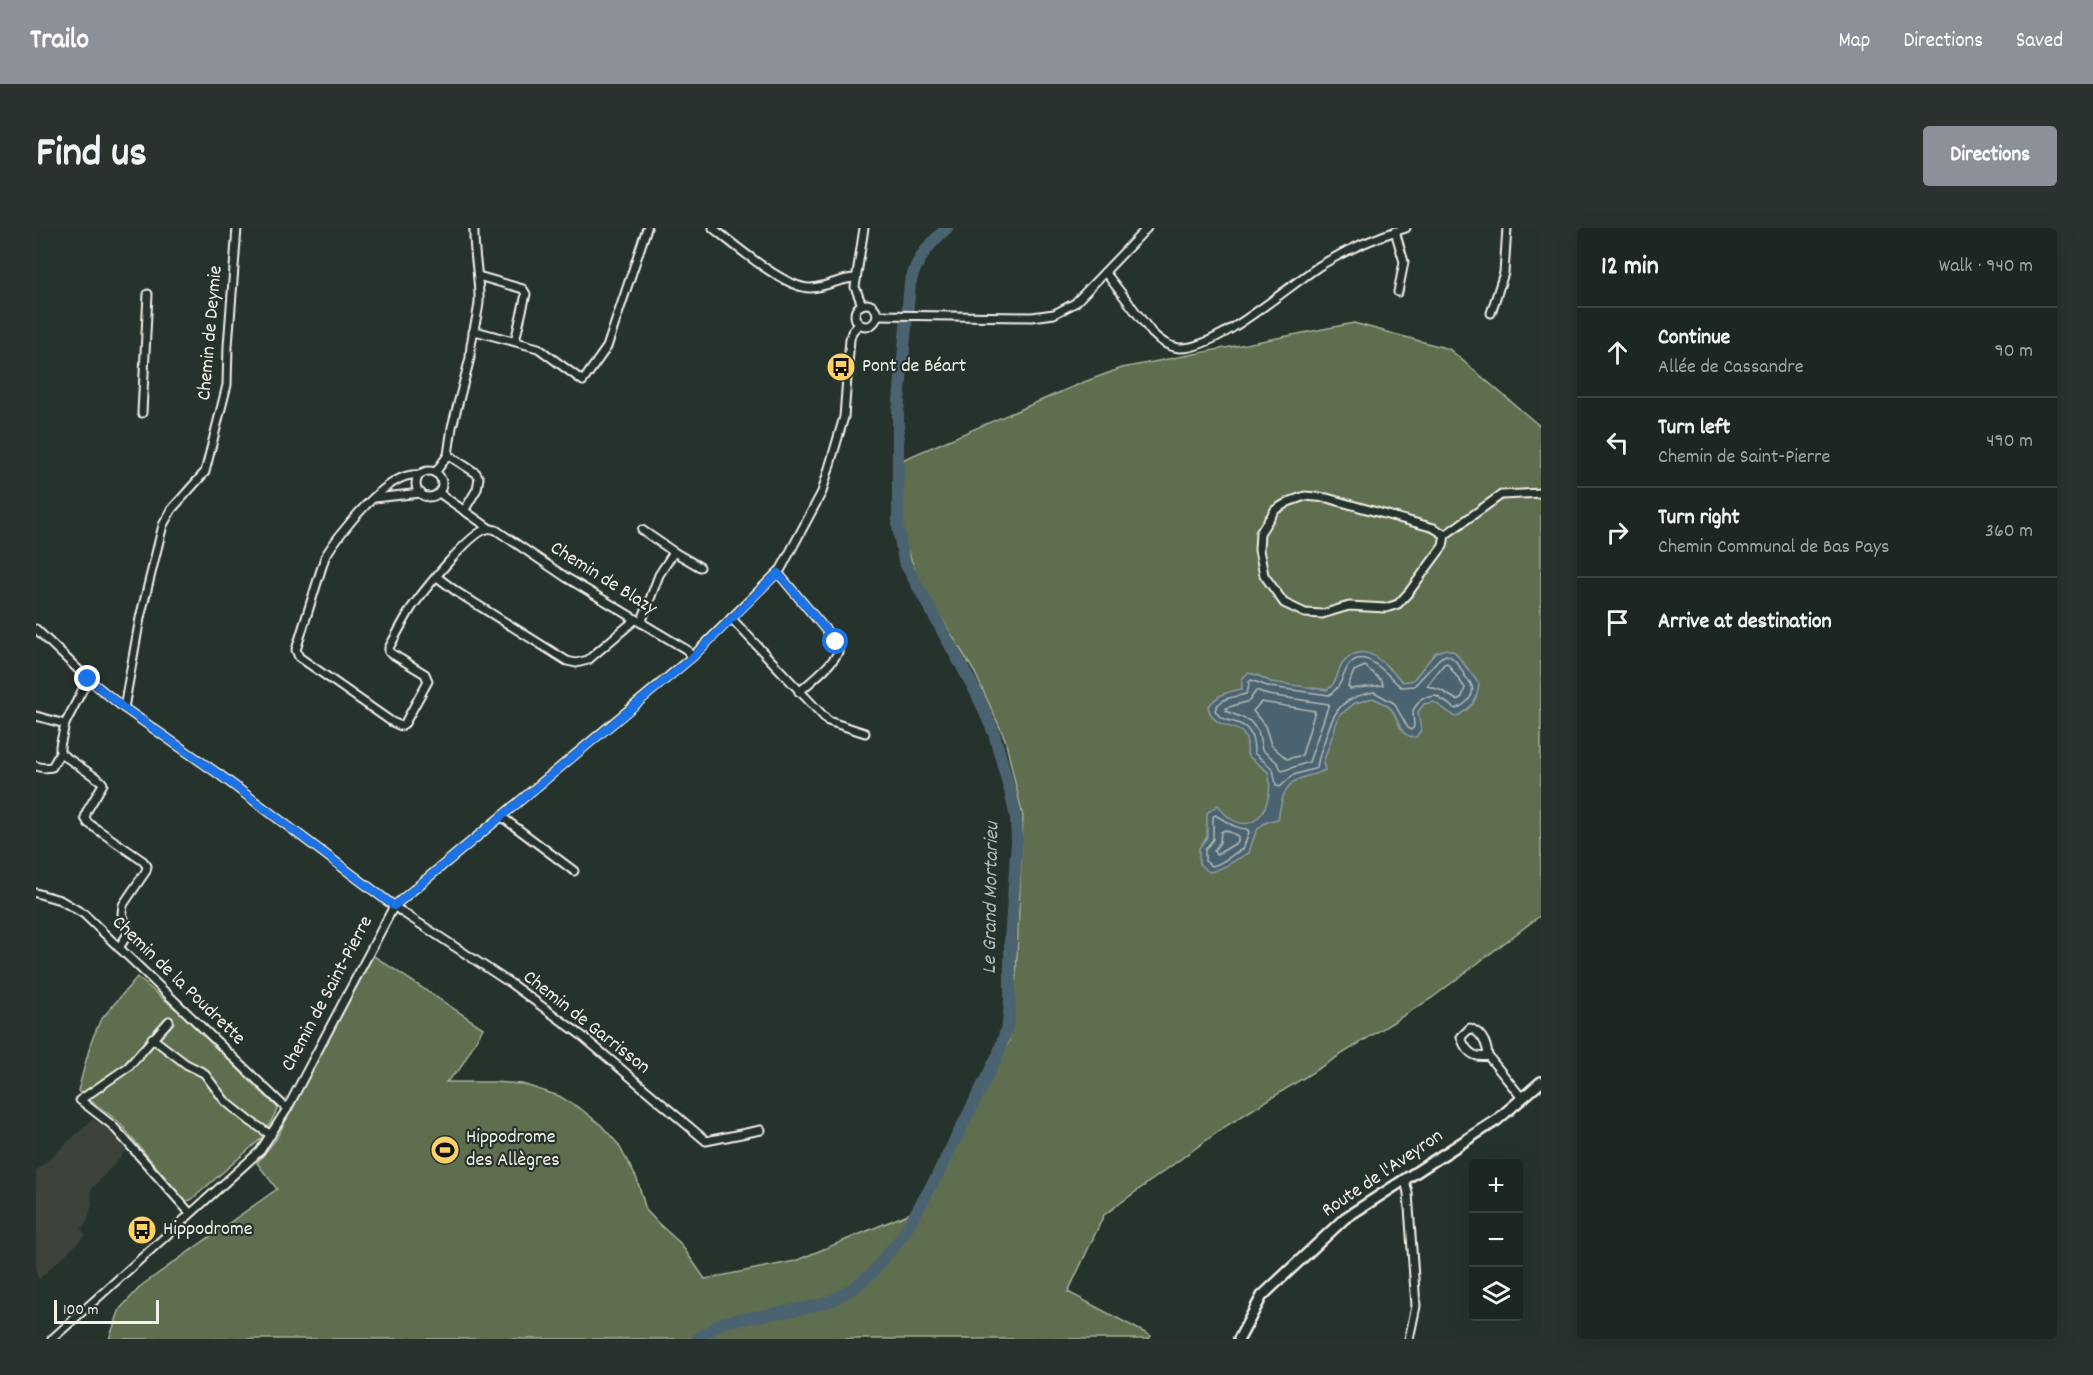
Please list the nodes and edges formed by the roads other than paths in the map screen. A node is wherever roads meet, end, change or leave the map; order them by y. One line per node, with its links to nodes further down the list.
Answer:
1 (237, 228): 43 (street, Chemin de Deymie)
2 (474, 228): 11 (street)
3 (647, 228): 20 (street)
4 (713, 228): 12 (street)
5 (864, 228): 12 (street)
6 (1147, 228): 10 (street)
7 (1406, 228): 9 (street)
8 (1508, 228): 16 (street)
9 (1395, 231): 10 (street); 13 (street)
10 (1105, 272): 17 (street)
11 (478, 276): 19 (street); 20 (street)
12 (856, 278): 15 (street)
13 (1398, 292)
14 (148, 294): 21 (street)
15 (862, 305): 17 (street); 18 (street)
16 (1491, 313)
17 (877, 315): 18 (street)
18 (859, 324): 35 (street, Chemin de Saint-Pierre)
19 (473, 332): 20 (street); 22 (street)
20 (515, 341)
21 (142, 413)
22 (448, 455): 23 (street); 29 (street)
23 (435, 472): 24 (street); 26 (street)
24 (418, 475): 25 (street); 28 (street)
25 (421, 493): 26 (street); 28 (street)
26 (439, 493): 29 (street, Chemin de Blazy)
27 (1541, 493): 32 (street)
28 (374, 498): 36 (street)
29 (464, 511): 30 (street, Chemin de Blazy)
30 (493, 529): 36 (street); 38 (street, Chemin de Blazy)
31 (642, 530): 33 (street)
32 (1445, 536): 32 (street)
33 (674, 552): 34 (street); 38 (street)
34 (700, 567)
35 (778, 573): 37 (street, Chemin de Saint-Pierre); 42 (street)
36 (437, 577): 38 (street)
37 (732, 618): 40 (street, Chemin de Saint-Pierre); 42 (street)
38 (638, 621): 40 (street, Chemin de Blazy)
39 (36, 629): 41 (street)
40 (693, 657): 49 (street, Chemin de Saint-Pierre)
41 (88, 679): 43 (street); 45 (street)
42 (799, 692): 46 (street)
43 (124, 708): 52 (street)
44 (36, 716): 45 (street)
45 (65, 724): 47 (street)
46 (865, 733)
47 (60, 753): 48 (street); 53 (street)
48 (36, 766)
49 (502, 817): 50 (street); 52 (street, Chemin de Saint-Pierre)
50 (573, 871)
51 (36, 893): 53 (street, Chemin de la Poudrette)
52 (394, 906): 59 (street, Chemin de Saint-Pierre); 60 (street, Chemin de Garrisson)
53 (119, 948): 59 (street, Chemin de la Poudrette)
54 (169, 1021): 55 (street)
55 (152, 1038): 61 (street); 63 (street)
56 (1488, 1056): 56 (street); 58 (street)
57 (1541, 1082): 58 (street, Route de l'Aveyron)
58 (1522, 1098): 62 (street, Route de l'Aveyron)
59 (287, 1109): 61 (street, Chemin de Saint-Pierre)
60 (761, 1130)
61 (271, 1135): 63 (street, Chemin de Saint-Pierre)
62 (1405, 1180): 65 (street, Route de l'Aveyron); 66 (street)
63 (190, 1213): 64 (street, Chemin de Saint-Pierre)
64 (52, 1339)
65 (1239, 1339)
66 (1409, 1339)

